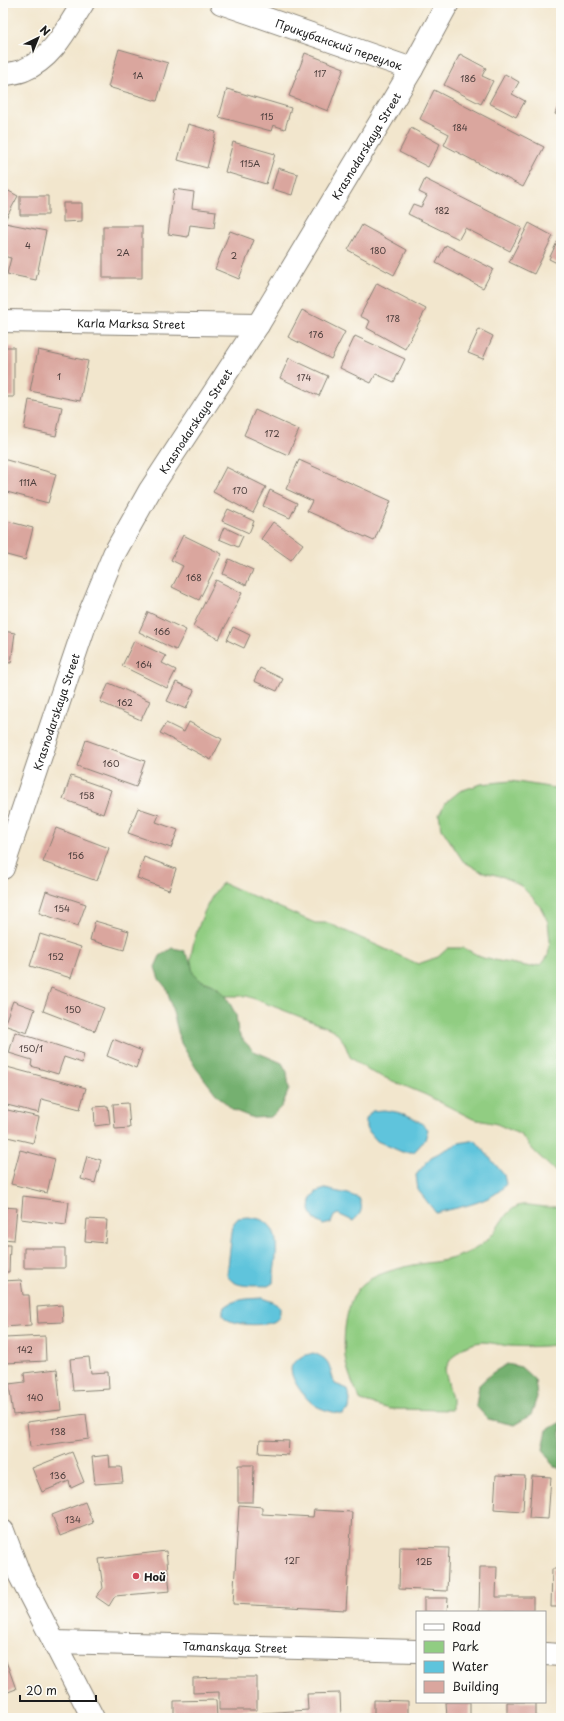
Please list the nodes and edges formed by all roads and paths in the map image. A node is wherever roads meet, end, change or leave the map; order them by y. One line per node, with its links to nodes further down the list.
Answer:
1 (83, 3): 5 (street)
2 (221, 3): 4 (street, Прикубанский переулок)
3 (448, 3): 4 (street, Krasnodarskaya Street)
4 (412, 69): 7 (street, Krasnodarskaya Street)
5 (3, 75)
6 (3, 321): 7 (street, Karla Marksa Street)
7 (258, 325): 8 (street, Krasnodarskaya Street)
8 (3, 868)
9 (3, 1531): 10 (street)
10 (11, 1576): 11 (street)
11 (54, 1642): 12 (street, Tamanskaya Street); 15 (street)
12 (416, 1651)
13 (546, 1654): 14 (street)
14 (561, 1655)
15 (93, 1718)

